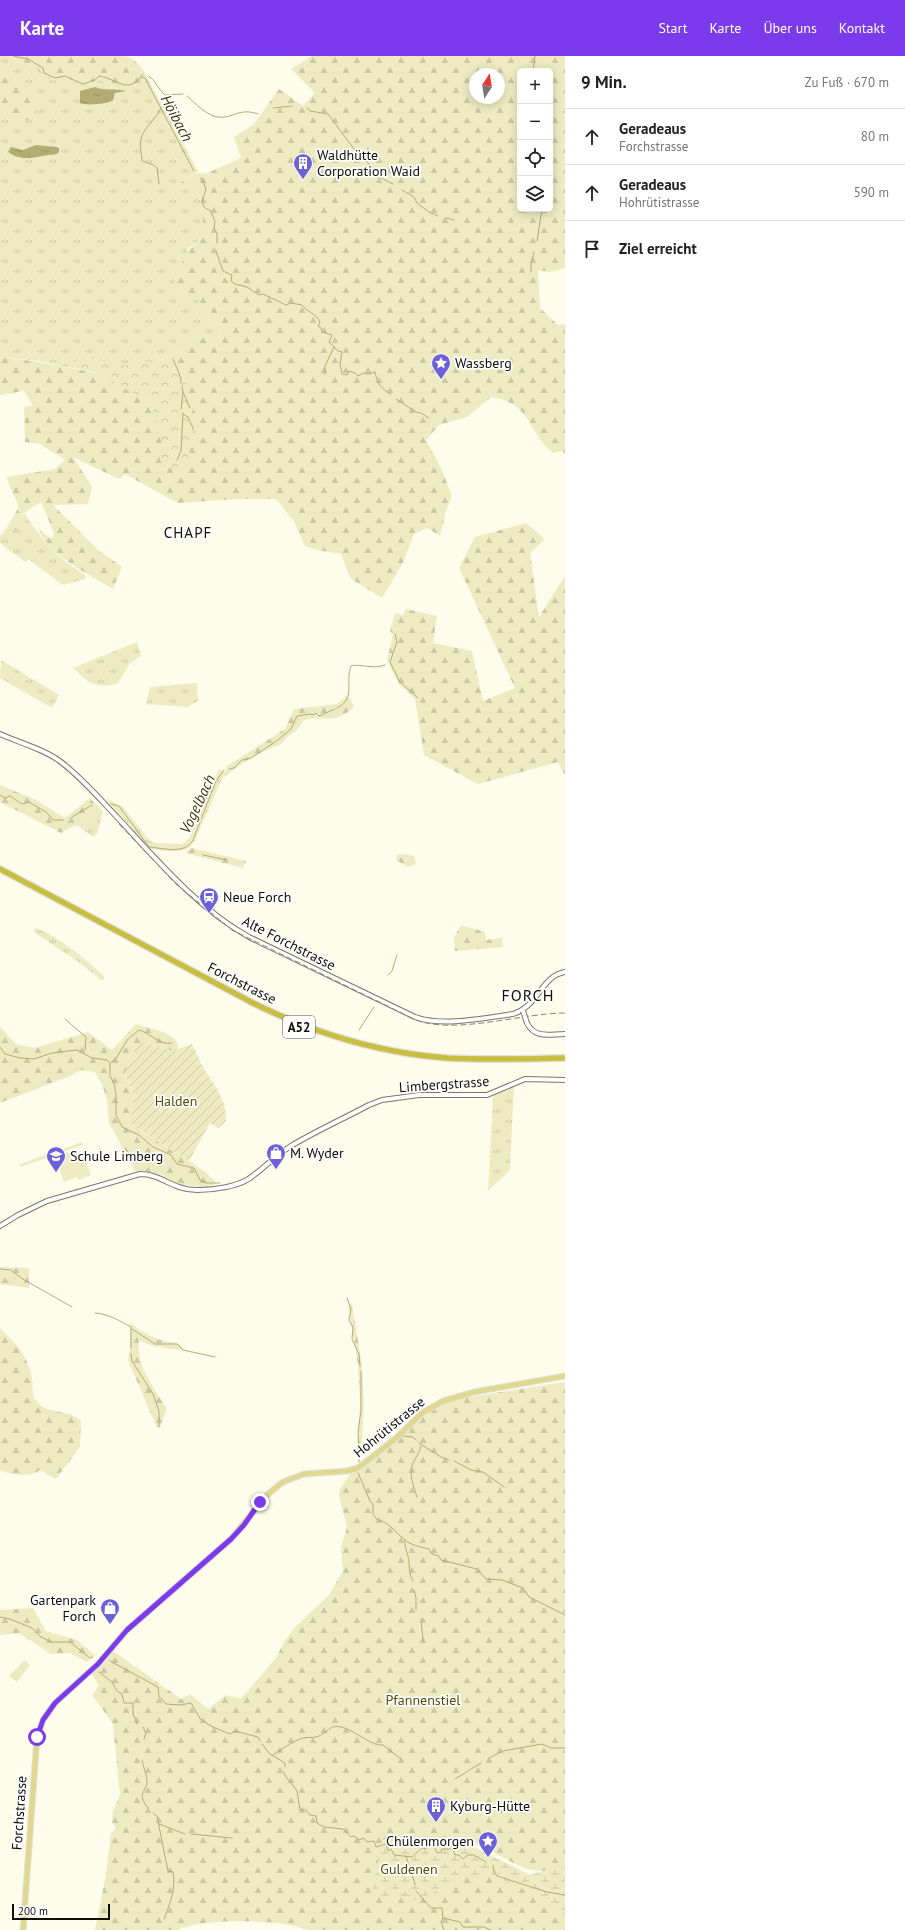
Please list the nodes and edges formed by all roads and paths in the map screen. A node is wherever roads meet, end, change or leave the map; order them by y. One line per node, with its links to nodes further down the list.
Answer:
1 (0, 734): 4 (street, Alte Forchstrasse)
2 (0, 870): 6 (highway, Forchstrasse / A52)
3 (565, 972): 4 (street)
4 (523, 1011): 5 (street, bridge)
5 (565, 1034)
6 (565, 1060)
7 (565, 1080): 8 (street, Limbergstrasse)
8 (0, 1226)
9 (565, 1376): 10 (main road, Hohrütistrasse)
10 (55, 1703): 11 (main road, Forchstrasse)
11 (23, 1930)

